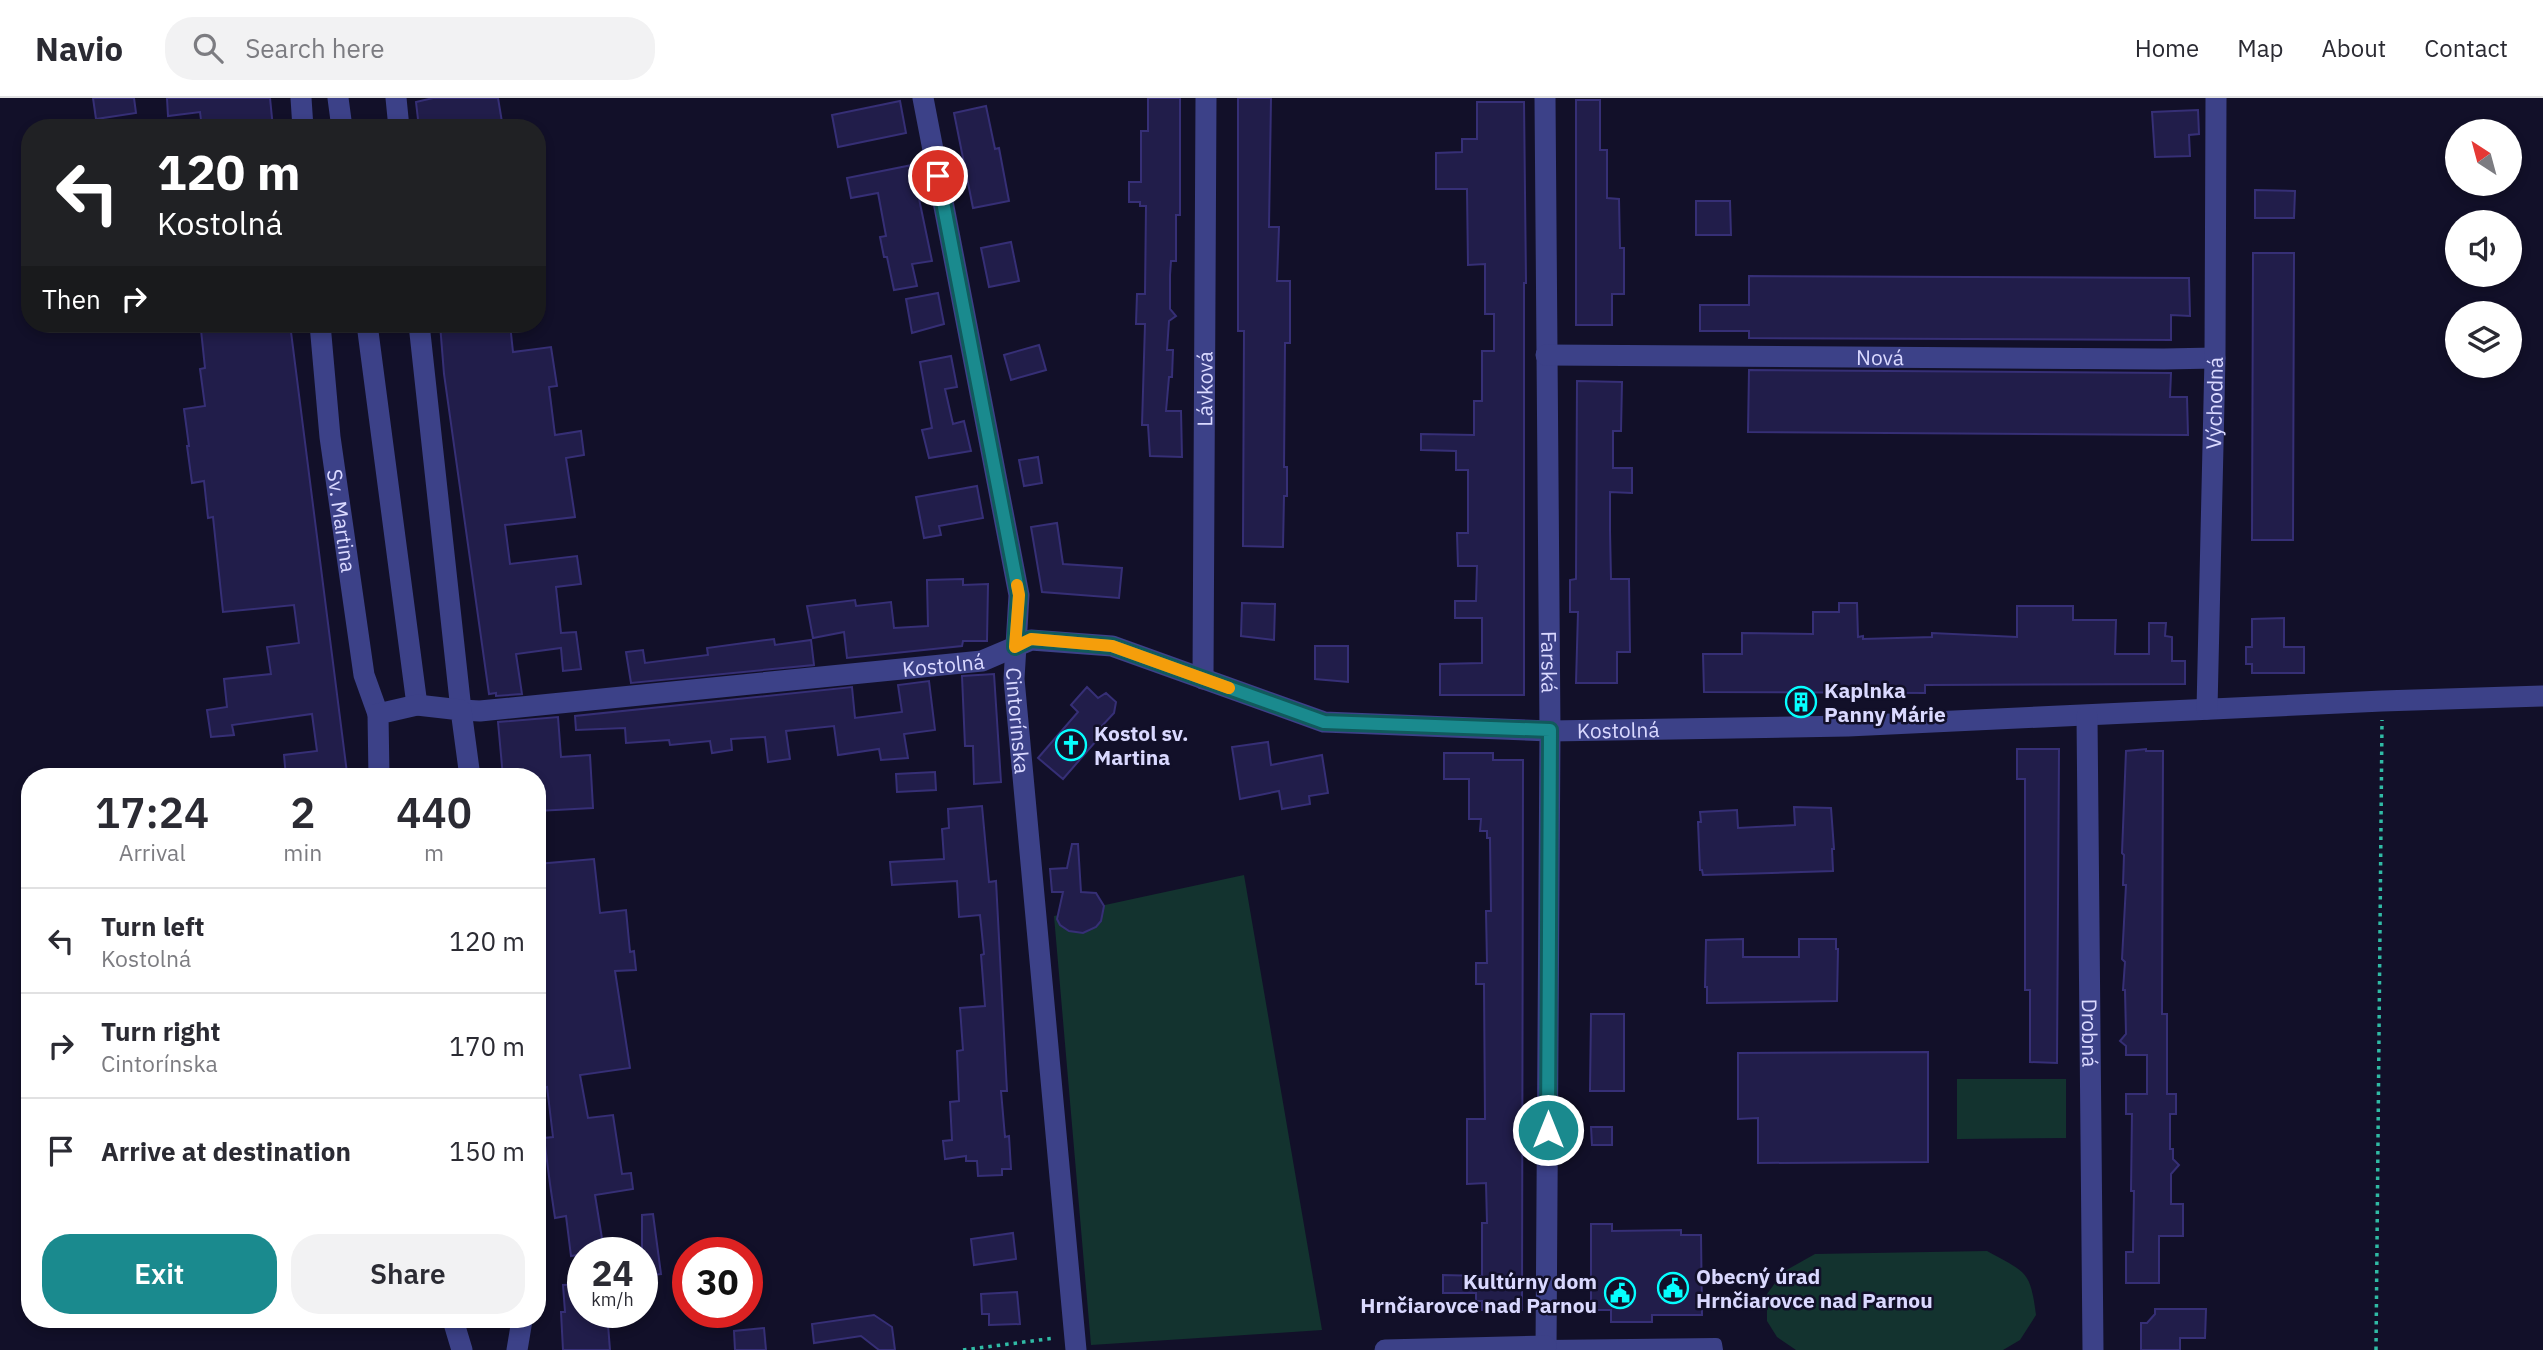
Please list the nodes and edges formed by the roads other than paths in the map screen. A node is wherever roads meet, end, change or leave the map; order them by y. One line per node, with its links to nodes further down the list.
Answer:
1 (300, 98): 8 (street)
2 (338, 98): 9 (street)
3 (396, 98): 10 (street)
4 (923, 98): 16 (street, Cintorínska)
5 (1206, 98): 17 (street, Lávková)
6 (1545, 98): 14 (street, Farská)
7 (2216, 98): 15 (street, Východná)
8 (302, 119)
9 (341, 119)
10 (398, 119)
11 (321, 333): 22 (street, Sv. Martina)
12 (368, 333): 19 (street)
13 (420, 333): 21 (street)
14 (1546, 355): 15 (street, Nová); 24 (street, Farská)
15 (2215, 358): 20 (street, Východná)
16 (1015, 647): 17 (street, Kostolná); 21 (street, Kostolná); 29 (street, Cintorínska)
17 (1203, 679): 24 (street, Kostolná)
18 (2543, 696): 20 (street, Kostolná)
19 (417, 705): 21 (street); 22 (street)
20 (2207, 709): 23 (street, Kostolná)
21 (461, 710): 26 (street)
22 (378, 714): 25 (street, Sv. Martina)
23 (2087, 716): 24 (street, Kostolná); 35 (street, Drobná)
24 (1550, 730): 30 (street, Farská)
25 (379, 768)
26 (469, 768)
27 (456, 1328): 31 (street)
28 (521, 1328): 32 (street)
29 (1075, 1343)
30 (1546, 1348): 33 (street); 34 (lane)
31 (463, 1349)
32 (517, 1350)
33 (1385, 1350)
34 (1717, 1350)
35 (2092, 1350)

